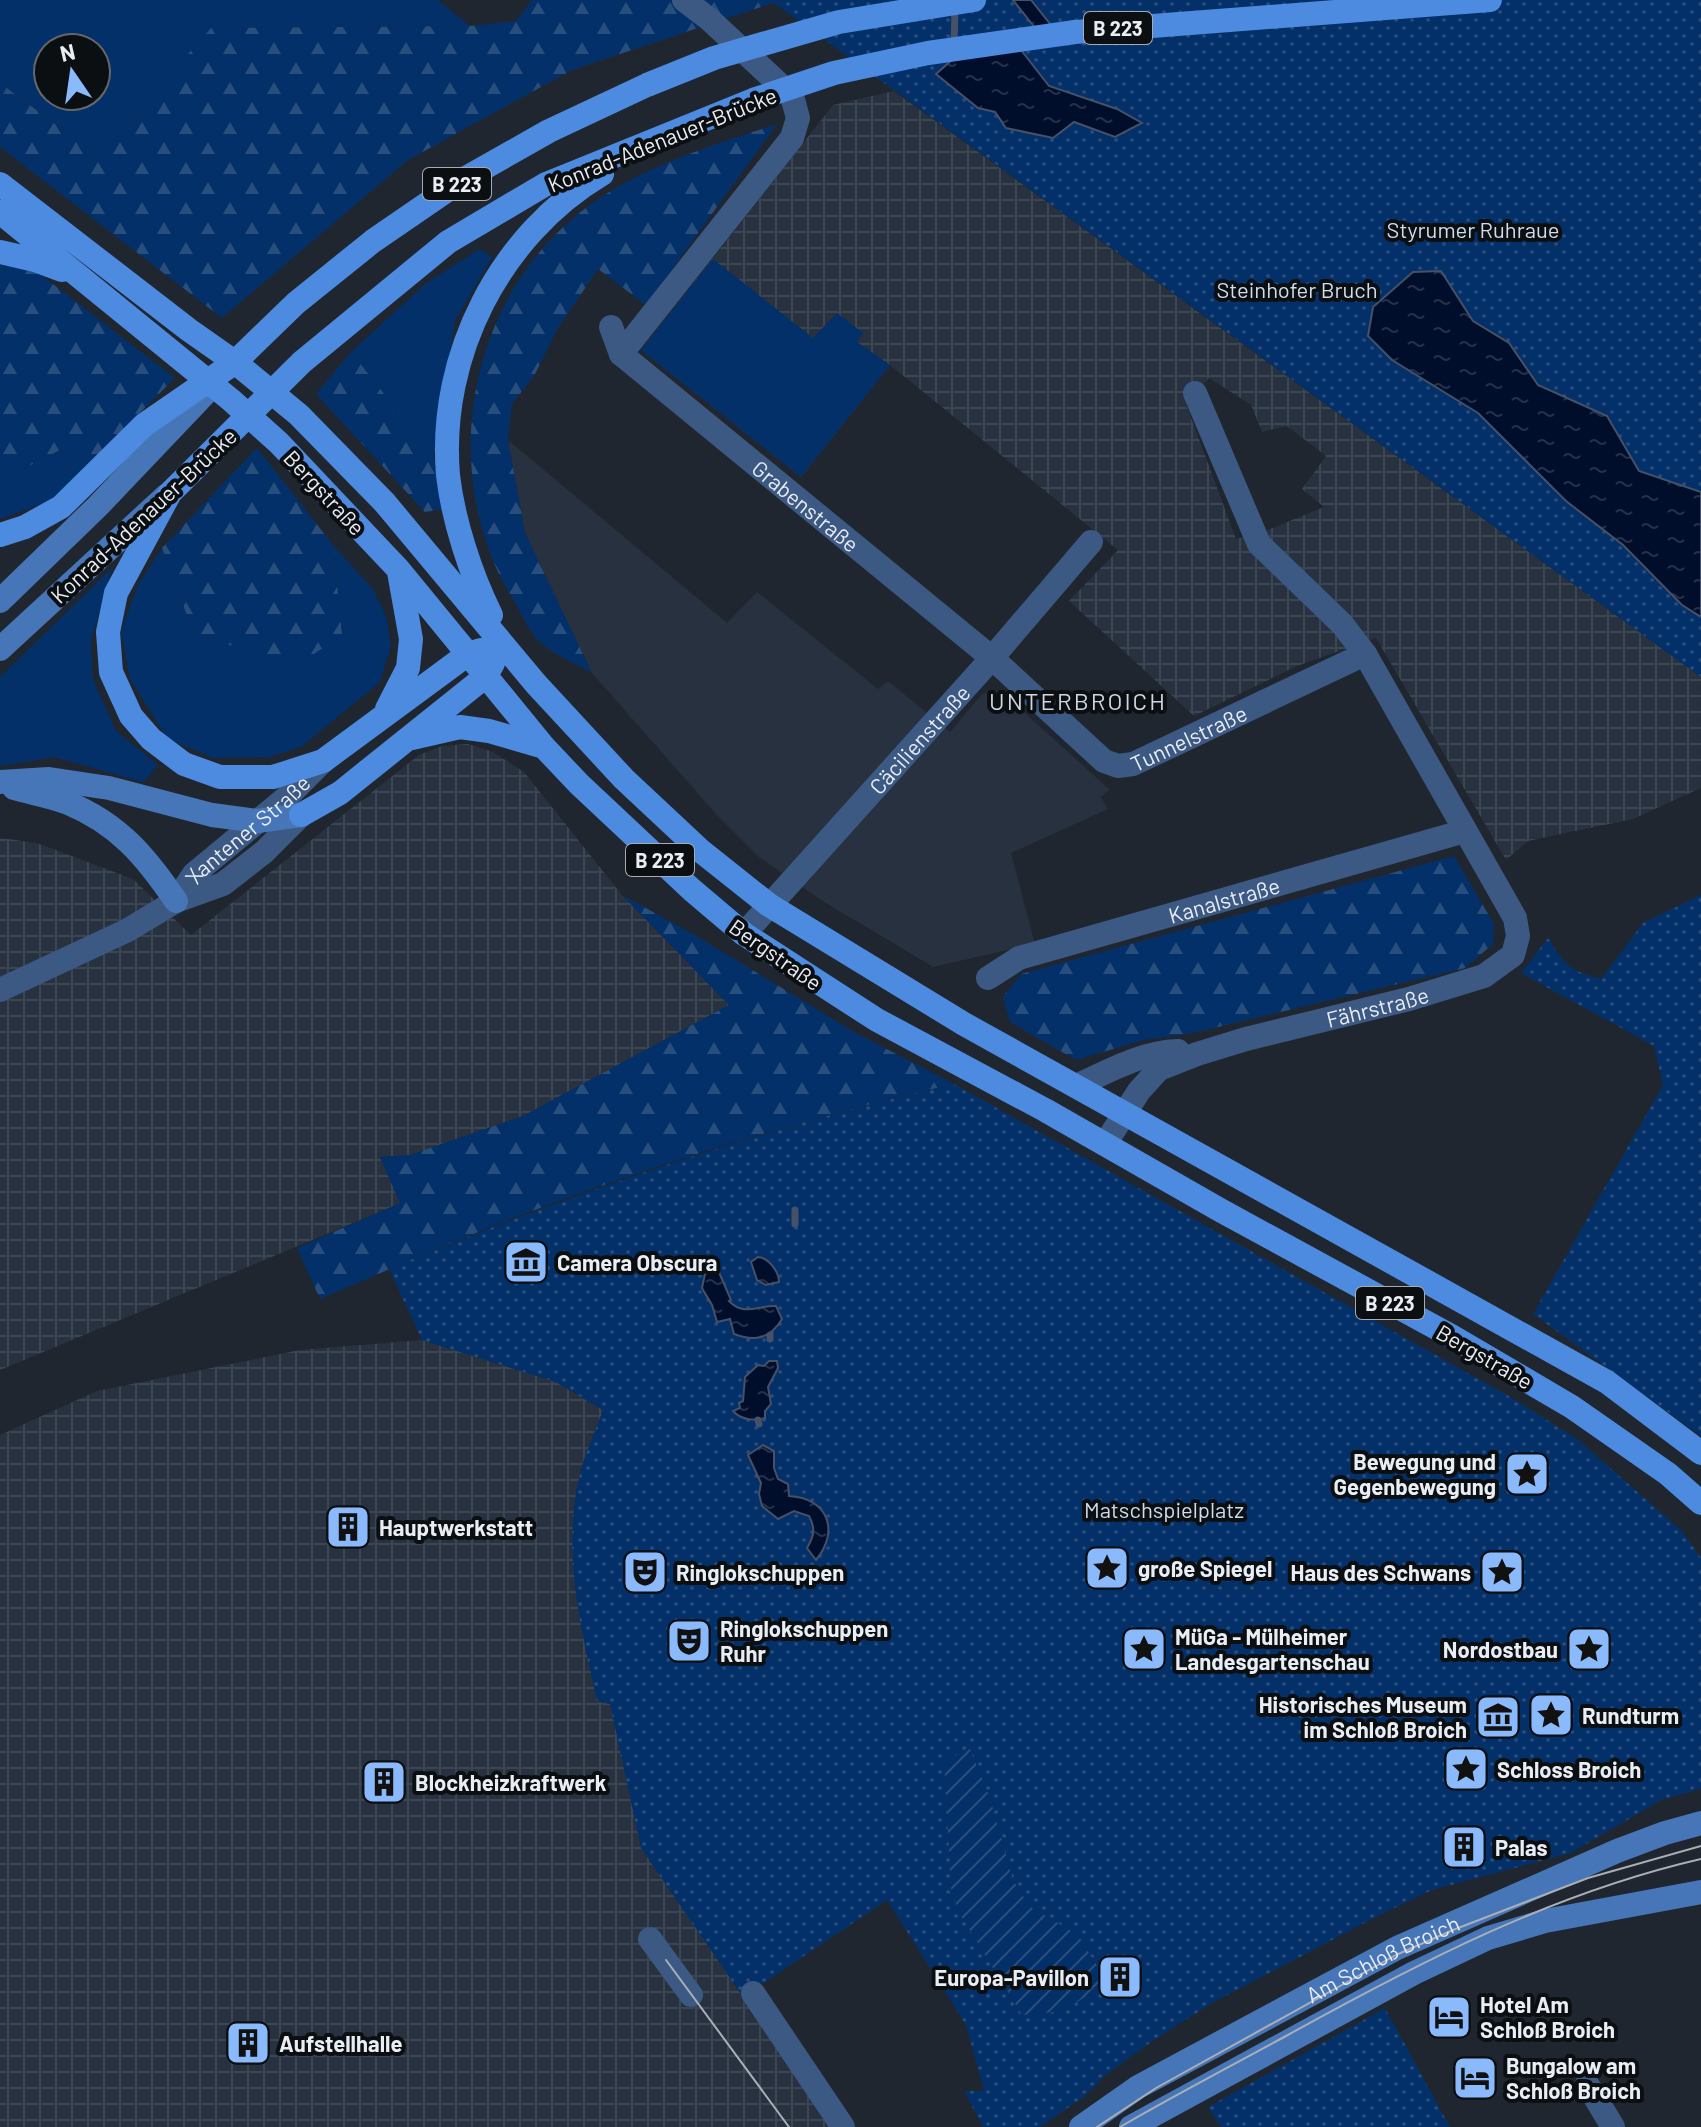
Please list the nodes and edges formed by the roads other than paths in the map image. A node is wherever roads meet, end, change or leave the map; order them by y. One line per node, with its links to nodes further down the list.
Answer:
1 (684, 0): 10 (street)
2 (974, 0): 11 (main road, Konrad-Adenauer-Brücke / B 223)
3 (1490, 0): 4 (main road, Konrad-Adenauer-Brücke / B 223)
4 (680, 127): 13 (main road, Konrad-Adenauer-Brücke / B 223); 18 (main road, B 223)
5 (0, 184): 18 (main road, Bergstraße)
6 (0, 212): 8 (main road, Bergstraße / B 223)
7 (0, 252): 8 (main road, B 223)
8 (83, 279): 16 (main road, Bergstraße / B 223)
9 (611, 327): 10 (street)
10 (621, 354): 22 (street, Grabenstraße)
11 (234, 363): 14 (main road, B 223); 17 (main road, Konrad-Adenauer-Brücke)
12 (1195, 393): 21 (street)
13 (170, 493): 19 (main road, Konrad-Adenauer-Brücke); 27 (main road)
14 (0, 535)
15 (1091, 542): 22 (street, Cäcilienstraße)
16 (399, 570): 20 (main road, Bergstraße / B 223); 24 (main road)
17 (0, 601)
18 (504, 644): 20 (main road); 23 (main road); 33 (main road, Bergstraße / B 223)
19 (0, 649)
20 (468, 654): 23 (main road, Bergstraße / B 223); 24 (main road)
21 (1365, 654): 22 (street, Tunnelstraße); 31 (street)
22 (992, 658): 33 (street, Cäcilienstraße)
23 (486, 676): 25 (main road); 26 (main road, Bergstraße / B 223)
24 (384, 713): 27 (main road)
25 (406, 739): 26 (main road); 29 (main road)
26 (544, 747): 34 (main road, Bergstraße / B 223)
27 (323, 761): 30 (street, Xantener Straße)
28 (0, 783): 30 (main road); 32 (main road)
29 (301, 815): 30 (main road); 32 (street, Xantener Straße)
30 (258, 821): 32 (street, Xantener Straße)
31 (1465, 831): 35 (street, Kanalstraße); 37 (street, Fährstraße)
32 (176, 901): 36 (street, Xantener Straße)
33 (769, 905): 34 (street, Cäcilienstraße); 38 (main road, Bergstraße / B 223)
34 (744, 934): 40 (main road, Bergstraße / B 223)
35 (988, 978)
36 (0, 990)
37 (1197, 1054): 38 (street, Fährstraße); 39 (street, Fährstraße)
38 (1076, 1086): 39 (main road, Bergstraße / B 223)
39 (1124, 1113): 40 (street, Fährstraße); 41 (main road, Bergstraße / B 223)
40 (1105, 1144): 42 (main road, Bergstraße / B 223)
41 (1701, 1453)
42 (1701, 1503)
43 (1701, 1823): 50 (main road, Am Schloß Broich)
44 (1701, 1892): 51 (main road, Am Schloß Broich)
45 (650, 1939): 47 (street)
46 (753, 1993): 49 (street)
47 (691, 1995)
48 (1587, 2084): 52 (street)
49 (843, 2127)
50 (1081, 2127)
51 (1131, 2127)
52 (1613, 2127)

